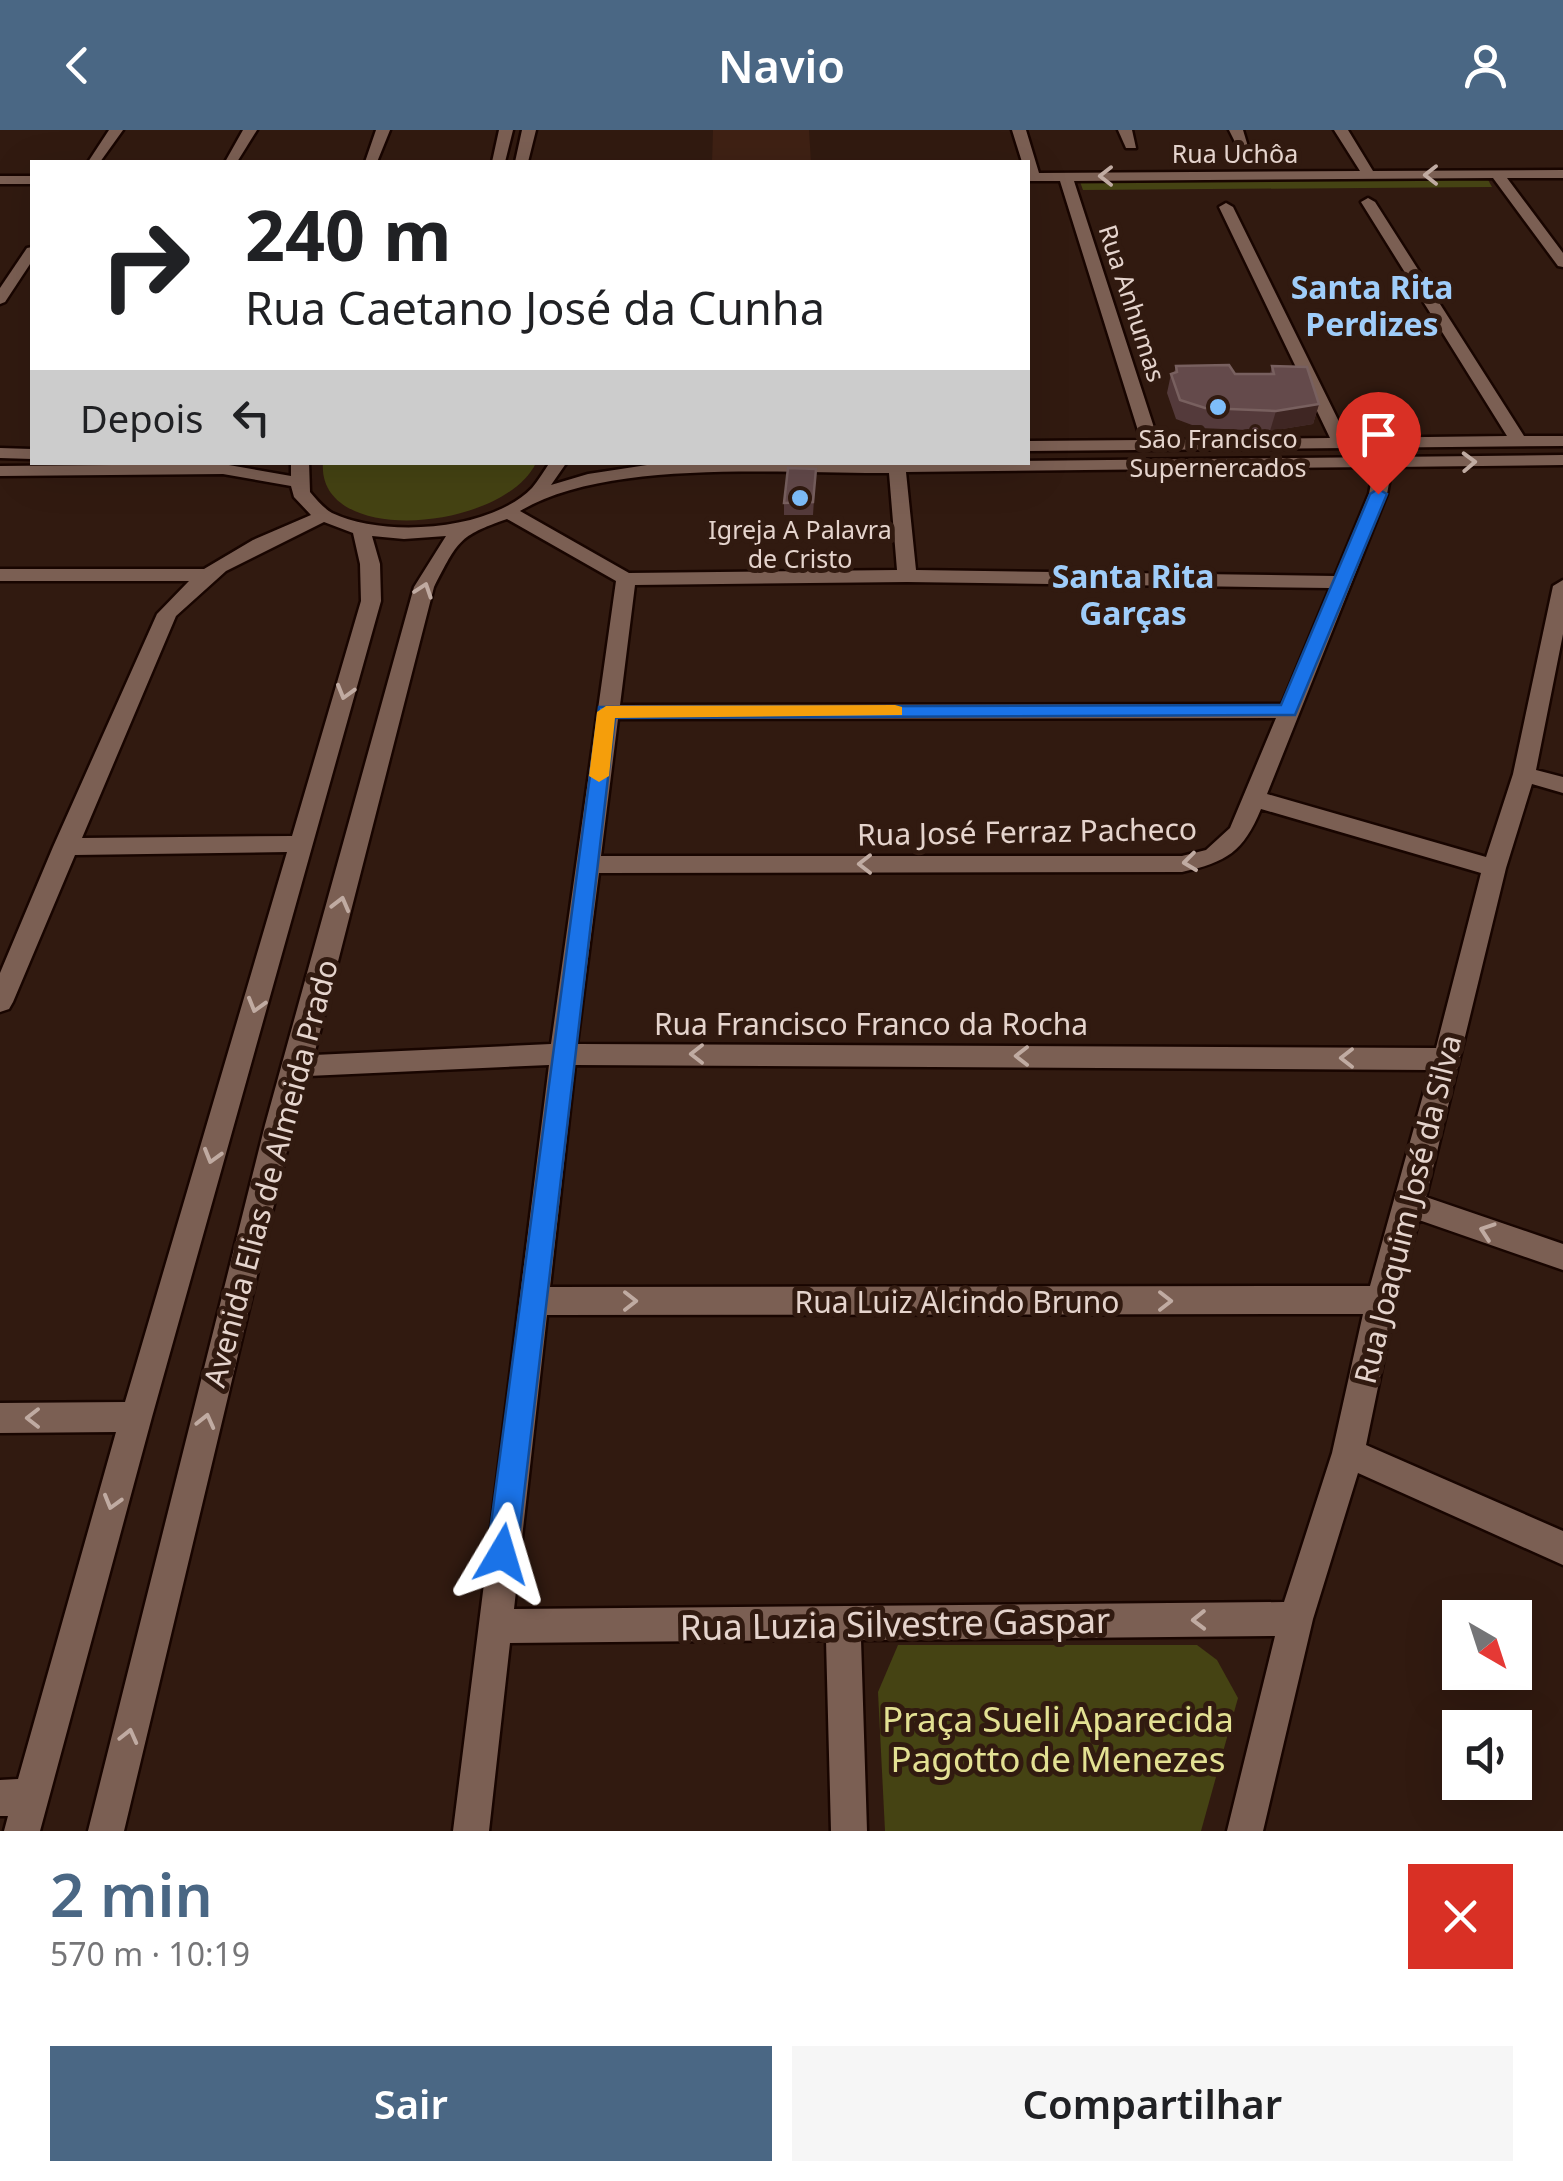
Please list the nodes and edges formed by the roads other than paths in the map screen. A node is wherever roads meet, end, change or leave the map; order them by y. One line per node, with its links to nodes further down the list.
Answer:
1 (116, 130): 12 (street)
2 (250, 130): 13 (street)
3 (384, 130): 14 (street)
4 (506, 130): 15 (street)
5 (529, 130): 16 (street)
6 (1019, 130): 17 (street)
7 (1125, 130): 10 (street)
8 (1236, 130): 11 (street)
9 (1341, 130): 18 (street)
10 (1131, 145)
11 (1244, 147)
12 (95, 160)
13 (233, 160)
14 (372, 160)
15 (498, 160)
16 (522, 160)
17 (1026, 160)
18 (1366, 170): 20 (street, Rua Uchôa, one-way to 18); 22 (street, Rua Uchôa, one-way to 22)
19 (1563, 174): 20 (street, Rua Uchôa)
20 (1496, 175): 28 (street)
21 (1030, 177): 22 (street, Rua Uchôa)
22 (1066, 177): 33 (street, Rua Anhumas)
23 (0, 180): 24 (street)
24 (30, 180)
25 (1368, 202): 30 (street)
26 (1226, 207): 32 (street)
27 (30, 253): 29 (street)
28 (1563, 262)
29 (0, 299)
30 (1518, 442): 31 (street); 32 (street)
31 (1563, 442)
32 (1341, 443): 33 (street)
33 (1151, 444): 35 (street)
34 (1030, 446): 35 (street)
35 (1055, 446): 41 (street)
36 (0, 453): 37 (street)
37 (30, 454)
38 (1563, 460): 40 (street, one-way to 38)
39 (558, 465): 45 (street)
40 (1383, 465): 41 (street); 54 (street, Rua José Ferraz Pacheco)
41 (1059, 467): 42 (street)
42 (897, 468): 45 (street); 52 (street)
43 (0, 471): 44 (street)
44 (299, 472): 47 (street)
45 (535, 497): 46 (street)
46 (510, 513): 48 (street); 53 (street)
47 (324, 516): 49 (street); 51 (street)
48 (465, 529): 49 (street); 68 (street, Avenida Elias de Almeida Prado, one-way to 48)
49 (361, 530): 61 (street, Avenida Elias de Almeida Prado, one-way to 61)
50 (0, 575): 51 (street)
51 (204, 575): 62 (street)
52 (907, 576): 53 (street); 54 (street)
53 (626, 578): 57 (street)
54 (1342, 582): 56 (street, Rua José Ferraz Pacheco)
55 (1563, 586): 58 (street, Rua Joaquim José da Silva)
56 (1288, 711): 57 (street); 60 (street, Rua José Ferraz Pacheco)
57 (606, 712): 63 (street)
58 (1524, 774): 59 (street); 64 (street, Rua Joaquim José da Silva)
59 (1563, 785)
60 (1255, 799): 63 (street, Rua José Ferraz Pacheco, one-way to 63); 64 (street)
61 (303, 844): 62 (street); 73 (street, Avenida Elias de Almeida Prado, one-way to 73)
62 (66, 848): 65 (street)
63 (589, 864): 66 (street)
64 (1494, 868): 67 (street, Rua Joaquim José da Silva)
65 (0, 1002)
66 (563, 1054): 67 (street, Rua Francisco Franco da Rocha, one-way to 66); 68 (street, Rua Francisco Franco da Rocha); 72 (street)
67 (1444, 1059): 69 (street, Rua Joaquim José da Silva)
68 (298, 1066): 81 (street, Avenida Elias de Almeida Prado, one-way to 68)
69 (1410, 1204): 70 (street, one-way to 69); 71 (street, Rua Joaquim José da Silva)
70 (1563, 1258)
71 (1381, 1300): 72 (street, Rua Luiz Alcindo Bruno, one-way to 71); 75 (street, Rua Joaquim José da Silva)
72 (533, 1301): 79 (street)
73 (136, 1417): 74 (street, one-way to 74); 80 (street, Avenida Elias de Almeida Prado, one-way to 80)
74 (0, 1418)
75 (1348, 1453): 76 (street); 77 (street, Rua Joaquim José da Silva)
76 (1563, 1548)
77 (1296, 1618): 78 (street, Rua Luzia Silvestre Gaspar, one-way to 78); 84 (street, Rua Joaquim José da Silva)
78 (843, 1624): 79 (street, Rua Luzia Silvestre Gaspar); 83 (street)
79 (494, 1626): 82 (street)
80 (17, 1808)
81 (106, 1831)
82 (472, 1831)
83 (849, 1831)
84 (1246, 1831)

